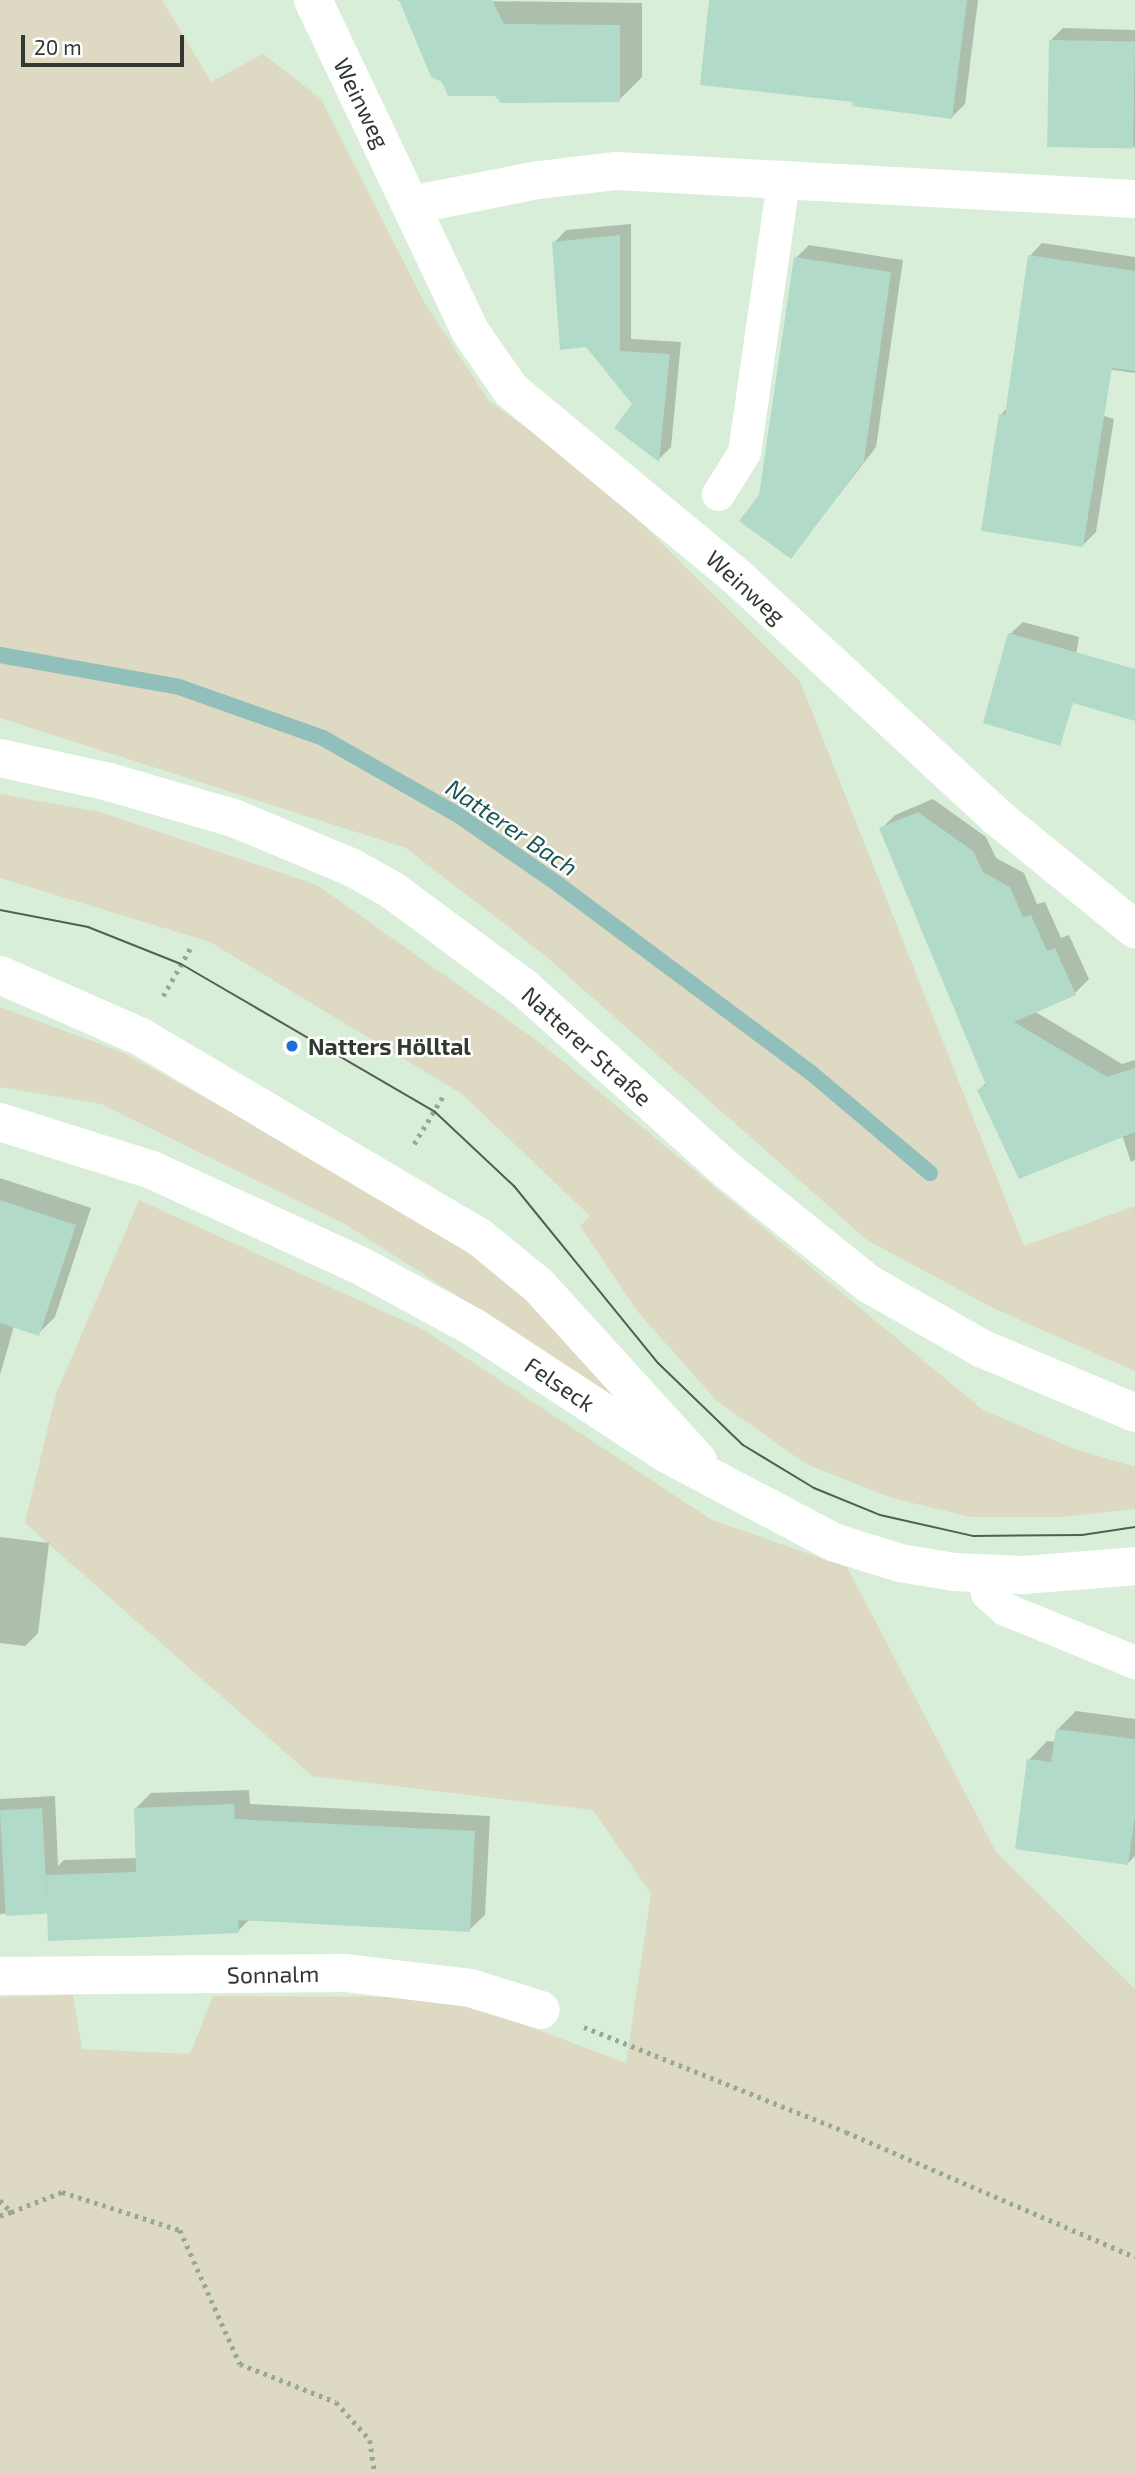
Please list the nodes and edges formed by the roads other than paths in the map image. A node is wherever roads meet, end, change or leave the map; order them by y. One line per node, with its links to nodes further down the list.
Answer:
1 (313, 0): 4 (street, Weinweg)
2 (783, 181): 3 (street); 4 (street); 5 (lane)
3 (1135, 199)
4 (411, 205): 7 (street, Weinweg)
5 (719, 494)
6 (0, 758): 10 (street, Natterer Straße)
7 (1135, 929)
8 (0, 975): 11 (street)
9 (0, 1122): 11 (street, Felseck)
10 (1135, 1413)
11 (713, 1478): 13 (street, Felseck)
12 (1135, 1566): 13 (street, Felseck)
13 (983, 1574): 14 (lane)
14 (1135, 1662)
15 (0, 1976): 16 (street, Sonnalm)
16 (541, 2010)

